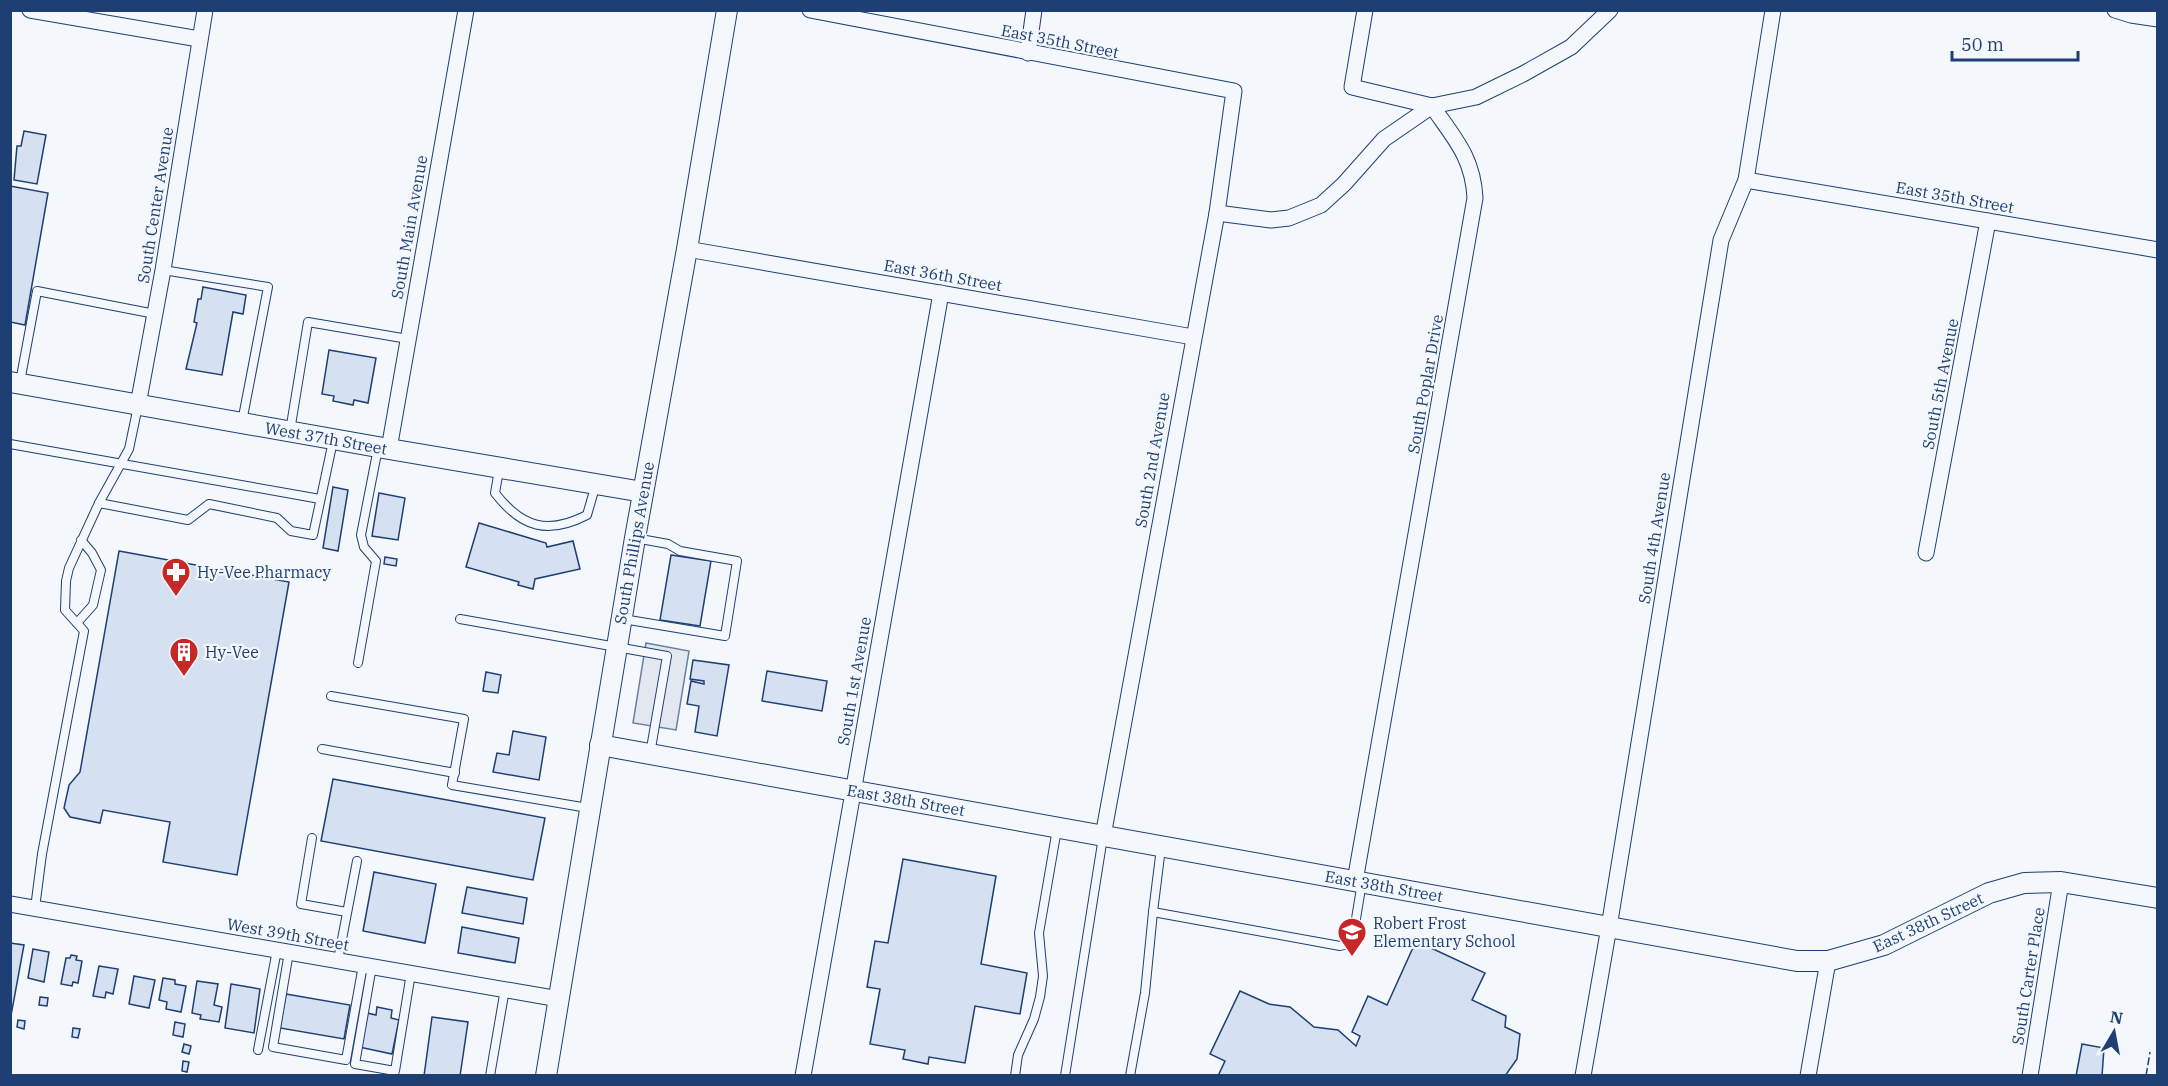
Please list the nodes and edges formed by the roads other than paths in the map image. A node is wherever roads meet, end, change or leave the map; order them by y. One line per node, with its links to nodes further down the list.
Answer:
1 (30, 10): 12 (street)
2 (205, 10): 12 (street, South Center Avenue)
3 (466, 10): 25 (street, South Main Avenue)
4 (727, 10): 19 (street, South Phillips Avenue)
5 (810, 10): 13 (street, East 35th Street)
6 (1035, 10): 13 (street)
7 (1365, 10): 15 (street)
8 (1610, 10): 15 (street)
9 (1773, 10): 16 (street, South 4th Avenue)
10 (2115, 10): 11 (street)
11 (2157, 19)
12 (200, 39): 21 (street, South Center Avenue)
13 (1028, 53): 14 (street, East 35th Street)
14 (1233, 91): 17 (street, South 2nd Avenue)
15 (1432, 106): 17 (street); 59 (street, South Poplar Drive)
16 (1746, 180): 18 (street, East 35th Street); 66 (street, South 4th Avenue)
17 (1217, 213): 24 (street, South 2nd Avenue)
18 (1988, 221): 20 (street, East 35th Street); 41 (street, South 5th Avenue)
19 (687, 249): 22 (street, East 36th Street); 36 (street, South Phillips Avenue)
20 (2157, 250)
21 (163, 270): 23 (street, South Center Avenue); 28 (lane)
22 (941, 293): 24 (street, East 36th Street); 52 (street, South 1st Avenue)
23 (155, 314): 26 (lane); 27 (street, South Center Avenue)
24 (1193, 338): 55 (street, South 2nd Avenue)
25 (408, 339): 29 (lane); 32 (street, South Main Avenue)
26 (15, 383): 27 (street, West 37th Street)
27 (138, 405): 28 (street, West 37th Street); 33 (lane)
28 (242, 423): 29 (street, West 37th Street)
29 (290, 432): 30 (street, West 37th Street)
30 (333, 440): 32 (street, West 37th Street); 37 (lane)
31 (10, 444): 33 (lane)
32 (383, 448): 34 (street, West 37th Street); 46 (lane)
33 (122, 464): 37 (lane); 38 (lane)
34 (499, 468): 35 (street, West 37th Street); 35 (lane)
35 (596, 484): 36 (street, West 37th Street)
36 (643, 492): 39 (street, South Phillips Avenue)
37 (320, 499): 38 (lane)
38 (99, 504): 40 (lane)
39 (635, 538): 43 (street, South Phillips Avenue); 43 (lane)
40 (81, 540): 44 (lane); 44 (lane)
41 (1926, 553)
42 (460, 619): 45 (lane)
43 (621, 619): 45 (street, South Phillips Avenue)
44 (77, 623): 63 (lane)
45 (616, 647): 48 (street, South Phillips Avenue); 50 (lane)
46 (358, 663)
47 (331, 696): 51 (lane)
48 (600, 745): 50 (street, East 38th Street); 53 (street, South Phillips Avenue)
49 (322, 749): 51 (lane)
50 (650, 754): 52 (street, East 38th Street)
51 (455, 773): 53 (lane)
52 (853, 790): 54 (street, East 38th Street); 77 (street, South 1st Avenue)
53 (590, 808): 73 (street, South Phillips Avenue)
54 (1057, 827): 55 (street, East 38th Street); 78 (lane)
55 (1103, 836): 57 (street, East 38th Street); 79 (lane)
56 (312, 838): 64 (lane)
57 (1161, 846): 59 (street, East 38th Street); 65 (lane)
58 (357, 861): 64 (lane)
59 (1358, 882): 65 (lane); 66 (street, East 38th Street)
60 (2061, 882): 61 (street, East 38th Street); 69 (street, East 38th Street); 83 (street, South Carter Place)
61 (2157, 898)
62 (10, 904): 63 (street, West 39th Street)
63 (35, 908): 67 (street, West 39th Street)
64 (347, 912): 68 (lane)
65 (1153, 912): 80 (lane)
66 (1609, 927): 69 (street, East 38th Street); 81 (street, South 4th Avenue)
67 (283, 951): 68 (street, West 39th Street); 70 (lane); 74 (lane)
68 (338, 960): 70 (street, West 39th Street)
69 (1828, 961): 82 (street)
70 (367, 966): 71 (street, West 39th Street); 71 (lane)
71 (411, 973): 72 (street, West 39th Street)
72 (505, 989): 73 (street, West 39th Street); 75 (lane)
73 (559, 999): 76 (street, South Phillips Avenue)
74 (258, 1050)
75 (490, 1076)
76 (546, 1076)
77 (803, 1076)
78 (1015, 1076)
79 (1065, 1076)
80 (1130, 1076)
81 (1582, 1076)
82 (1808, 1076)
83 (2030, 1076)

